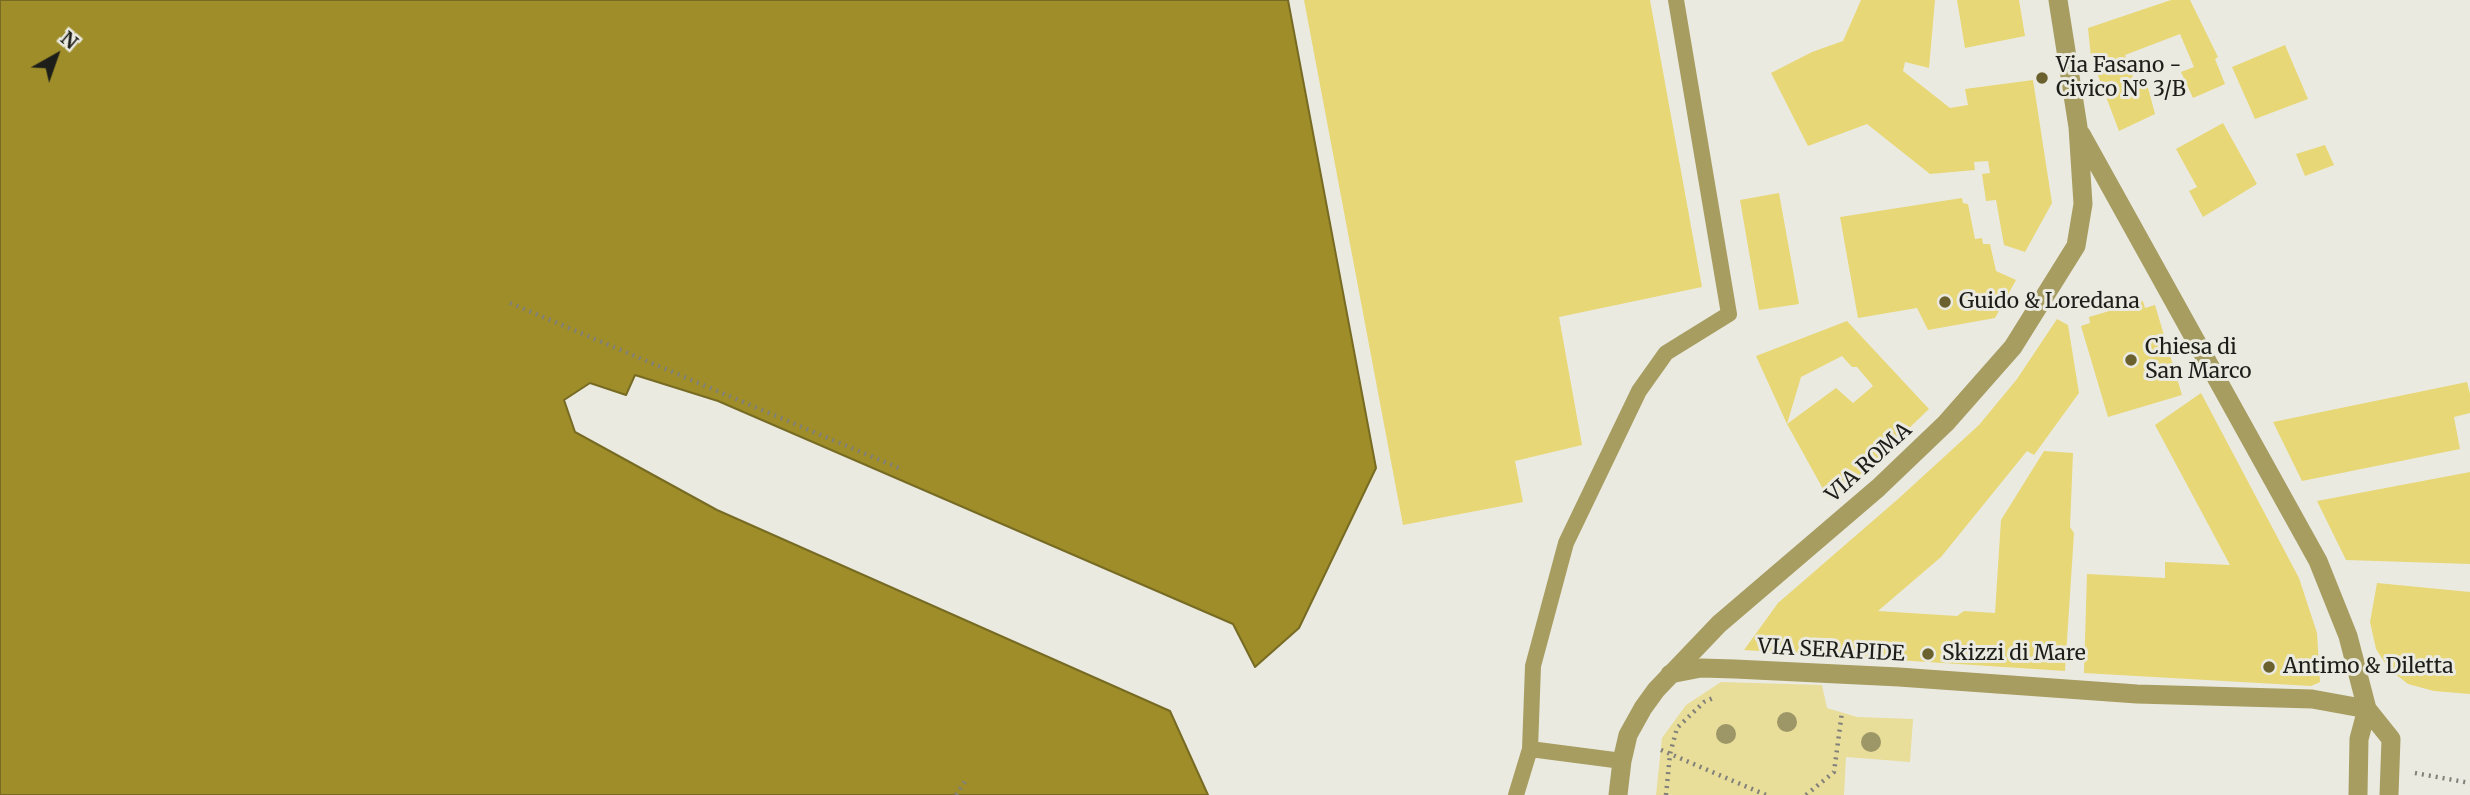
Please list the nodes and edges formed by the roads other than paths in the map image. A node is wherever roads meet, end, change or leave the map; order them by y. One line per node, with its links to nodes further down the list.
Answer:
1 (1676, 0): 6 (lane)
2 (2058, 0): 3 (street)
3 (2078, 127): 4 (street, VIA ROMA); 5 (street)
4 (1670, 674): 5 (street, VIA SERAPIDE); 7 (street, VIA ROMA)
5 (2367, 709): 10 (street); 11 (street)
6 (1530, 749): 7 (lane); 8 (lane)
7 (1622, 761): 9 (street, VIA ROMA)
8 (1516, 795)
9 (1618, 795)
10 (2358, 795)
11 (2389, 795)

